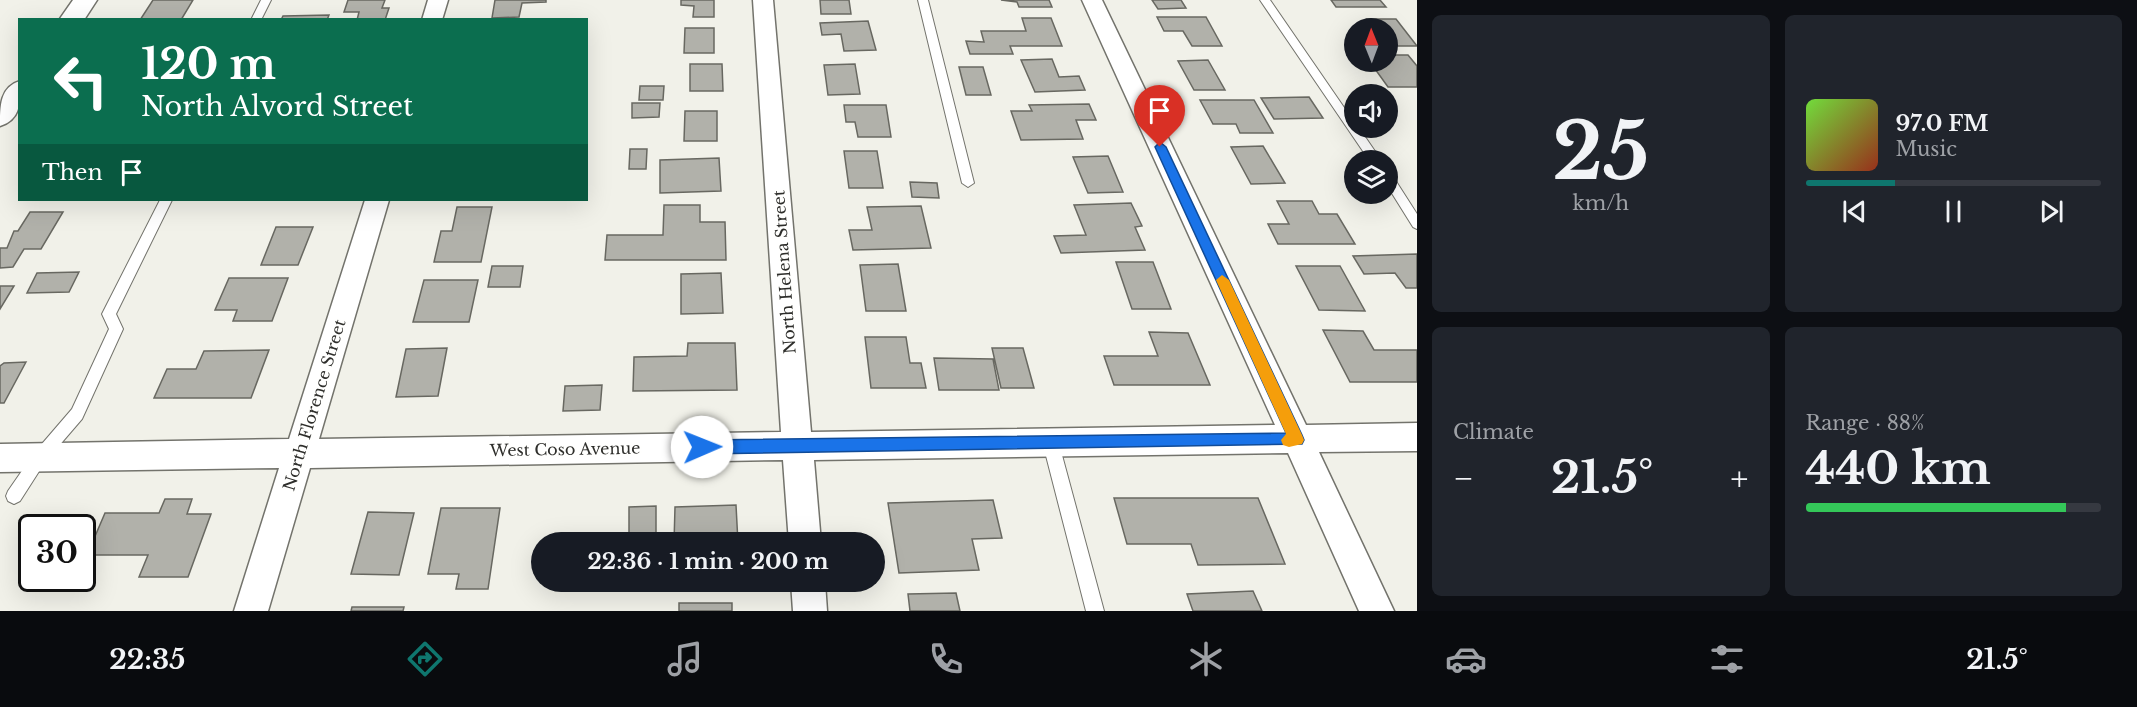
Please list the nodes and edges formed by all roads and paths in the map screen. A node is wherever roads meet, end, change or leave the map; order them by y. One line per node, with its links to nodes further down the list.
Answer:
1 (85, 0): 8 (main road)
2 (266, 0): 9 (lane)
3 (438, 0): 10 (street)
4 (763, 0): 22 (street, North Helena Street)
5 (923, 0): 14 (lane)
6 (1092, 0): 20 (street)
7 (1265, 0): 13 (lane)
8 (72, 18)
9 (257, 18)
10 (433, 18)
11 (18, 93): 12 (main road)
12 (0, 116)
13 (1368, 150)
14 (968, 183)
15 (1398, 194): 18 (lane)
16 (166, 201): 24 (lane)
17 (377, 201): 23 (street, North Florence Street)
18 (1417, 224)
19 (1417, 437): 20 (street, West Coso Avenue)
20 (1296, 440): 21 (street, West Coso Avenue); 32 (street)
21 (1051, 444): 22 (street, West Coso Avenue); 31 (lane)
22 (797, 445): 23 (street, West Coso Avenue); 27 (street, North Helena Street)
23 (299, 454): 24 (street, West Coso Avenue); 29 (street, North Florence Street)
24 (40, 457): 25 (street, West Coso Avenue); 26 (lane)
25 (0, 458)
26 (14, 496)
27 (804, 532)
28 (809, 592): 30 (street)
29 (251, 611)
30 (810, 611)
31 (1095, 611)
32 (1377, 611)

